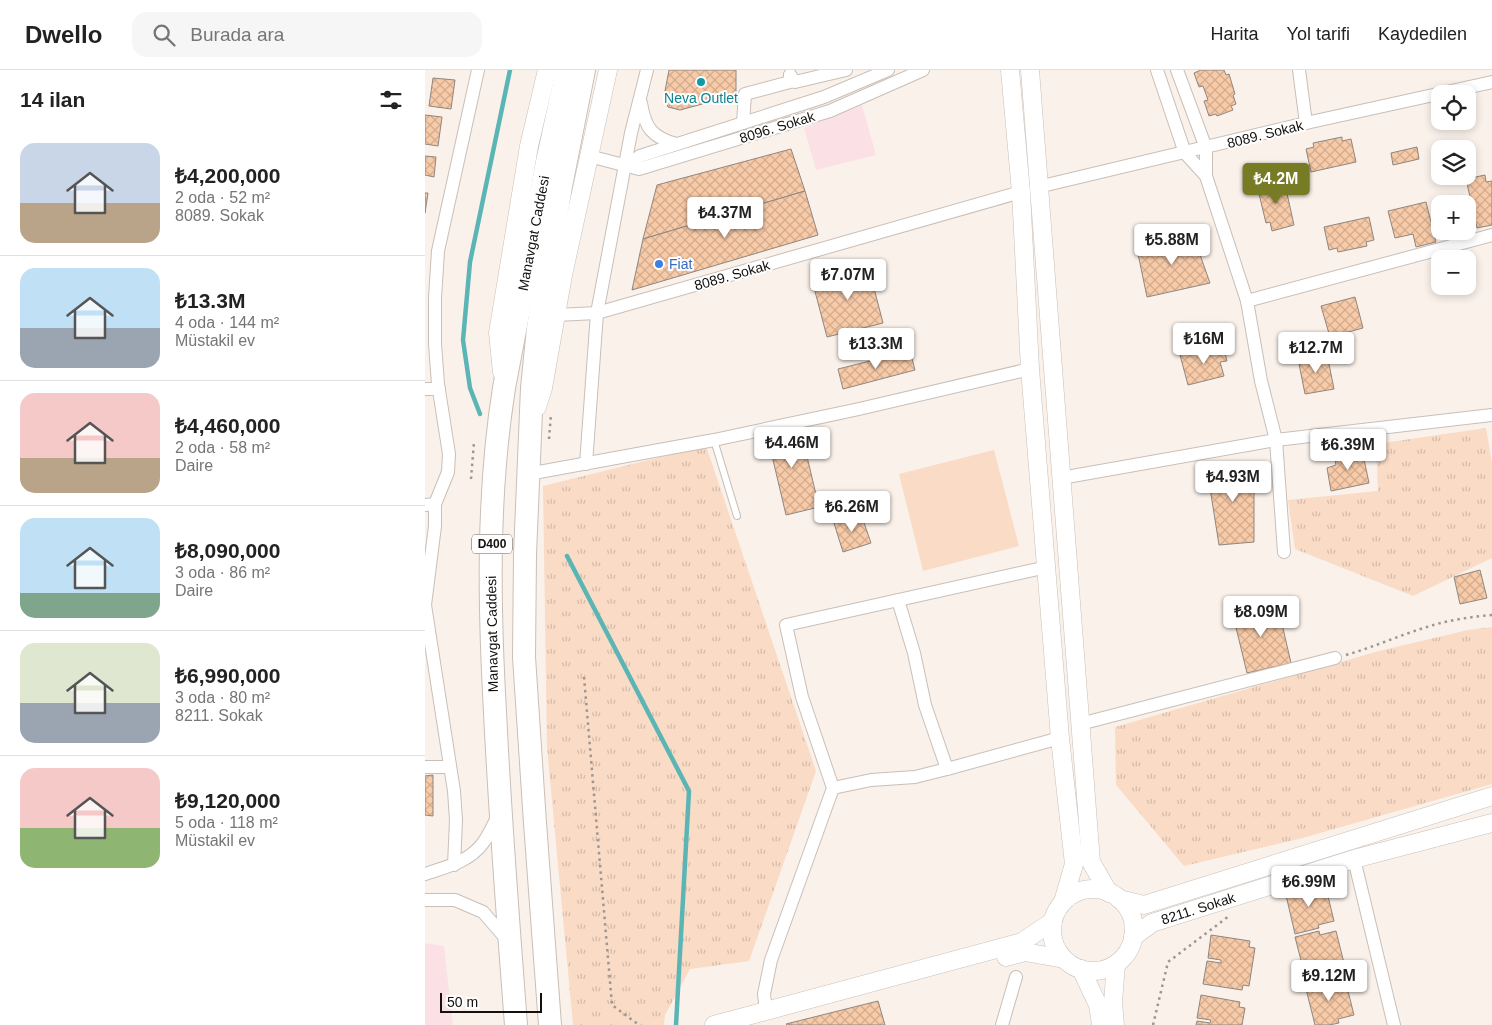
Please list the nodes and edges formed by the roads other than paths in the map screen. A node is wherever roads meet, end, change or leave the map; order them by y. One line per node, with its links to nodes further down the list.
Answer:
1 (479, 70): 28 (street)
2 (547, 70): 34 (street)
3 (567, 70): 34 (highway, Manavgat Caddesi / D400)
4 (584, 70): 38 (highway, Manavgat Caddesi / D400)
5 (608, 70): 22 (street)
6 (647, 70): 16 (street)
7 (846, 70): 17 (street)
8 (888, 70): 17 (street, 8096. Sokak)
9 (923, 70): 23 (street, 8096. Sokak)
10 (1010, 70): 26 (street)
11 (1031, 70): 25 (street)
12 (1157, 70): 21 (street)
13 (1177, 70): 20 (street)
14 (1299, 70): 18 (street)
15 (1492, 82): 18 (street, 8089. Sokak)
16 (640, 98): 19 (street); 23 (street)
17 (743, 123): 19 (street, 8096. Sokak)
18 (1306, 124): 20 (street, 8089. Sokak)
19 (676, 144): 23 (street, 8096. Sokak)
20 (1206, 148): 21 (street, 8089. Sokak); 24 (street)
21 (1185, 153): 24 (street); 25 (street, 8089. Sokak)
22 (589, 156): 23 (street, 8096. Sokak); 32 (street)
23 (626, 164): 31 (street)
24 (1206, 176): 30 (street)
25 (1039, 187): 43 (street)
26 (1021, 192): 31 (street, 8089. Sokak); 33 (street)
27 (1492, 234): 30 (street)
28 (438, 251): 29 (street); 36 (street)
29 (425, 252)
30 (1247, 301): 40 (street)
31 (597, 313): 32 (street, 8089. Sokak); 41 (street)
32 (556, 315): 38 (street)
33 (1030, 369): 39 (street); 47 (street)
34 (504, 388): 58 (highway, Manavgat Caddesi / D400)
35 (425, 389): 36 (street)
36 (439, 389): 44 (street)
37 (1492, 415): 40 (street)
38 (530, 428): 42 (highway, Manavgat Caddesi / D400)
39 (714, 440): 41 (street); 45 (lane)
40 (1276, 440): 43 (street); 46 (street)
41 (586, 464): 42 (street)
42 (527, 474): 75 (highway, Manavgat Caddesi / D400)
43 (1061, 478): 51 (street)
44 (430, 504): 48 (street)
45 (737, 516)
46 (1284, 552)
47 (1047, 567): 49 (street); 52 (street)
48 (427, 580): 54 (street)
49 (898, 600): 55 (street); 56 (street)
50 (1335, 658): 51 (street)
51 (1079, 724): 63 (street)
52 (1060, 738): 55 (street); 65 (street)
53 (425, 767): 54 (street)
54 (450, 767): 61 (street)
55 (947, 770): 56 (street)
56 (833, 788): 73 (street)
57 (1492, 796): 63 (street)
58 (499, 814): 61 (street); 68 (highway, Manavgat Caddesi / D400)
59 (1492, 823): 60 (street, 8211. Sokak)
60 (1354, 859): 67 (street, 8211. Sokak); 81 (street)
61 (454, 865): 62 (street)
62 (425, 874)
63 (1114, 896): 65 (street); 67 (street)
64 (425, 900): 68 (street)
65 (1063, 902): 66 (street)
66 (1053, 921): 69 (street); 73 (street)
67 (1133, 938): 70 (street)
68 (509, 942): 74 (highway, Manavgat Caddesi / D400)
69 (1064, 959): 71 (street); 77 (street)
70 (1116, 964): 71 (street); 80 (street)
71 (1081, 969): 79 (street)
72 (1016, 977): 78 (street)
73 (766, 1011): 76 (street)
74 (516, 1025)
75 (550, 1025)
76 (714, 1025)
77 (754, 1025)
78 (1002, 1025)
79 (1101, 1025)
80 (1115, 1025)
81 (1395, 1025)

